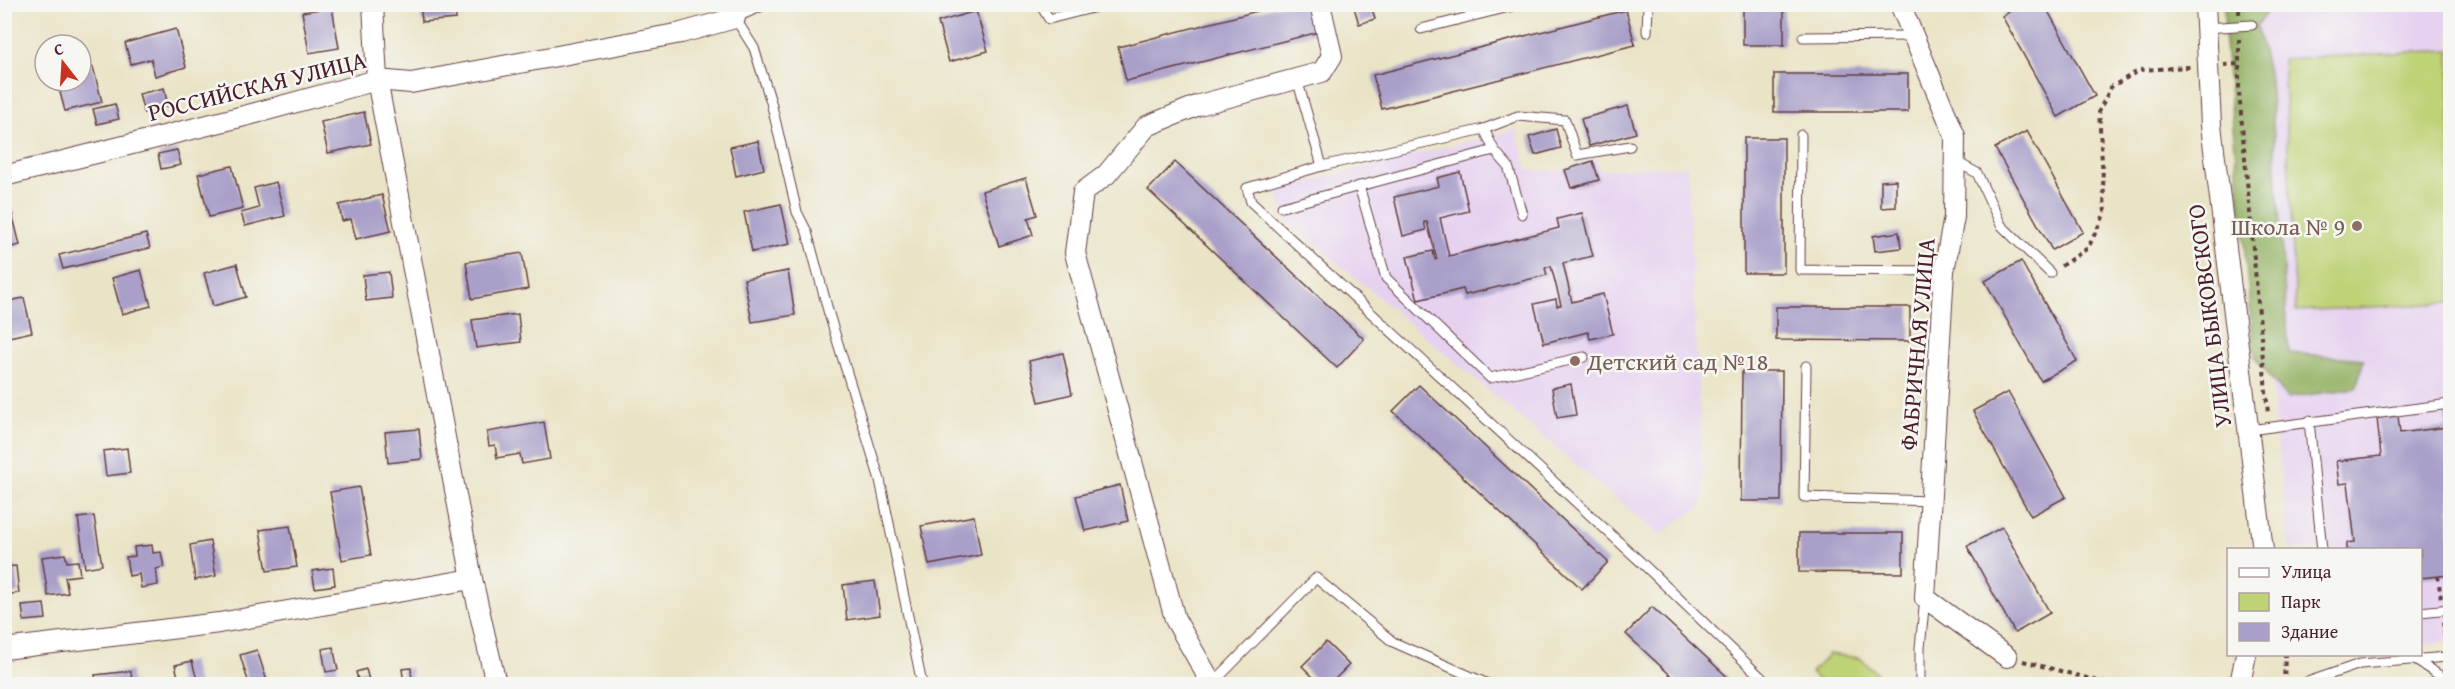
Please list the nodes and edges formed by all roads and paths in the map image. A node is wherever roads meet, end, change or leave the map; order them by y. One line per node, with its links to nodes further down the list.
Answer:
1 (373, 4): 21 (street)
2 (767, 4): 11 (lane)
3 (1040, 4): 4 (lane)
4 (1108, 4)
5 (1320, 4): 20 (street)
6 (1521, 4): 15 (lane)
7 (1648, 4): 16 (lane)
8 (1900, 4): 17 (street, ФАБРИЧНАЯ УЛИЦА)
9 (2205, 4): 14 (street, УЛИЦА БЫКОВСКОГО)
10 (2239, 4): 13 (path)
11 (735, 18): 21 (street, РОССИЙСКАЯ УЛИЦА); 55 (lane)
12 (2252, 25): 13 (lane)
13 (2239, 26): 14 (lane); 38 (path)
14 (2205, 28): 39 (street, УЛИЦА БЫКОВСКОГО)
15 (1421, 29)
16 (1647, 32)
17 (1913, 36): 18 (lane); 26 (street, ФАБРИЧНАЯ УЛИЦА)
18 (1803, 37)
19 (2192, 67): 33 (path)
20 (1298, 79): 27 (lane); 56 (street)
21 (377, 80): 28 (street, РОССИЙСКАЯ УЛИЦА); 43 (street)
22 (1484, 129): 24 (lane); 25 (lane); 27 (lane)
23 (1801, 135): 32 (lane)
24 (1630, 146)
25 (1494, 150): 29 (lane); 31 (lane)
26 (1954, 161): 32 (street, ФАБРИЧНАЯ УЛИЦА); 33 (lane)
27 (1322, 166): 58 (lane)
28 (4, 176)
29 (1359, 186): 30 (lane); 34 (lane)
30 (1282, 207)
31 (1522, 214)
32 (1944, 271): 40 (street, ФАБРИЧНАЯ УЛИЦА)
33 (2050, 273)
34 (1584, 357)
35 (1806, 366): 40 (lane)
36 (2451, 404): 37 (lane)
37 (2309, 421): 38 (lane); 42 (lane)
38 (2269, 427): 39 (lane)
39 (2249, 430): 41 (street, УЛИЦА БЫКОВСКОГО)
40 (1931, 501): 44 (street, ФАБРИЧНАЯ УЛИЦА)
41 (2263, 548)
42 (2322, 548)
43 (472, 579): 47 (street); 54 (street)
44 (1925, 598): 50 (street); 59 (lane)
45 (2451, 609): 46 (lane)
46 (2422, 612)
47 (4, 649)
48 (2246, 656): 61 (street)
49 (2285, 656): 62 (path)
50 (2007, 657): 60 (path)
51 (2447, 657): 52 (lane)
52 (2415, 660): 53 (lane); 63 (lane)
53 (2451, 682)
54 (496, 684)
55 (922, 684)
56 (1213, 684): 57 (lane)
57 (1488, 684)
58 (1768, 684)
59 (1920, 684)
60 (2109, 684)
61 (2240, 684)
62 (2284, 684)
63 (2302, 684)

